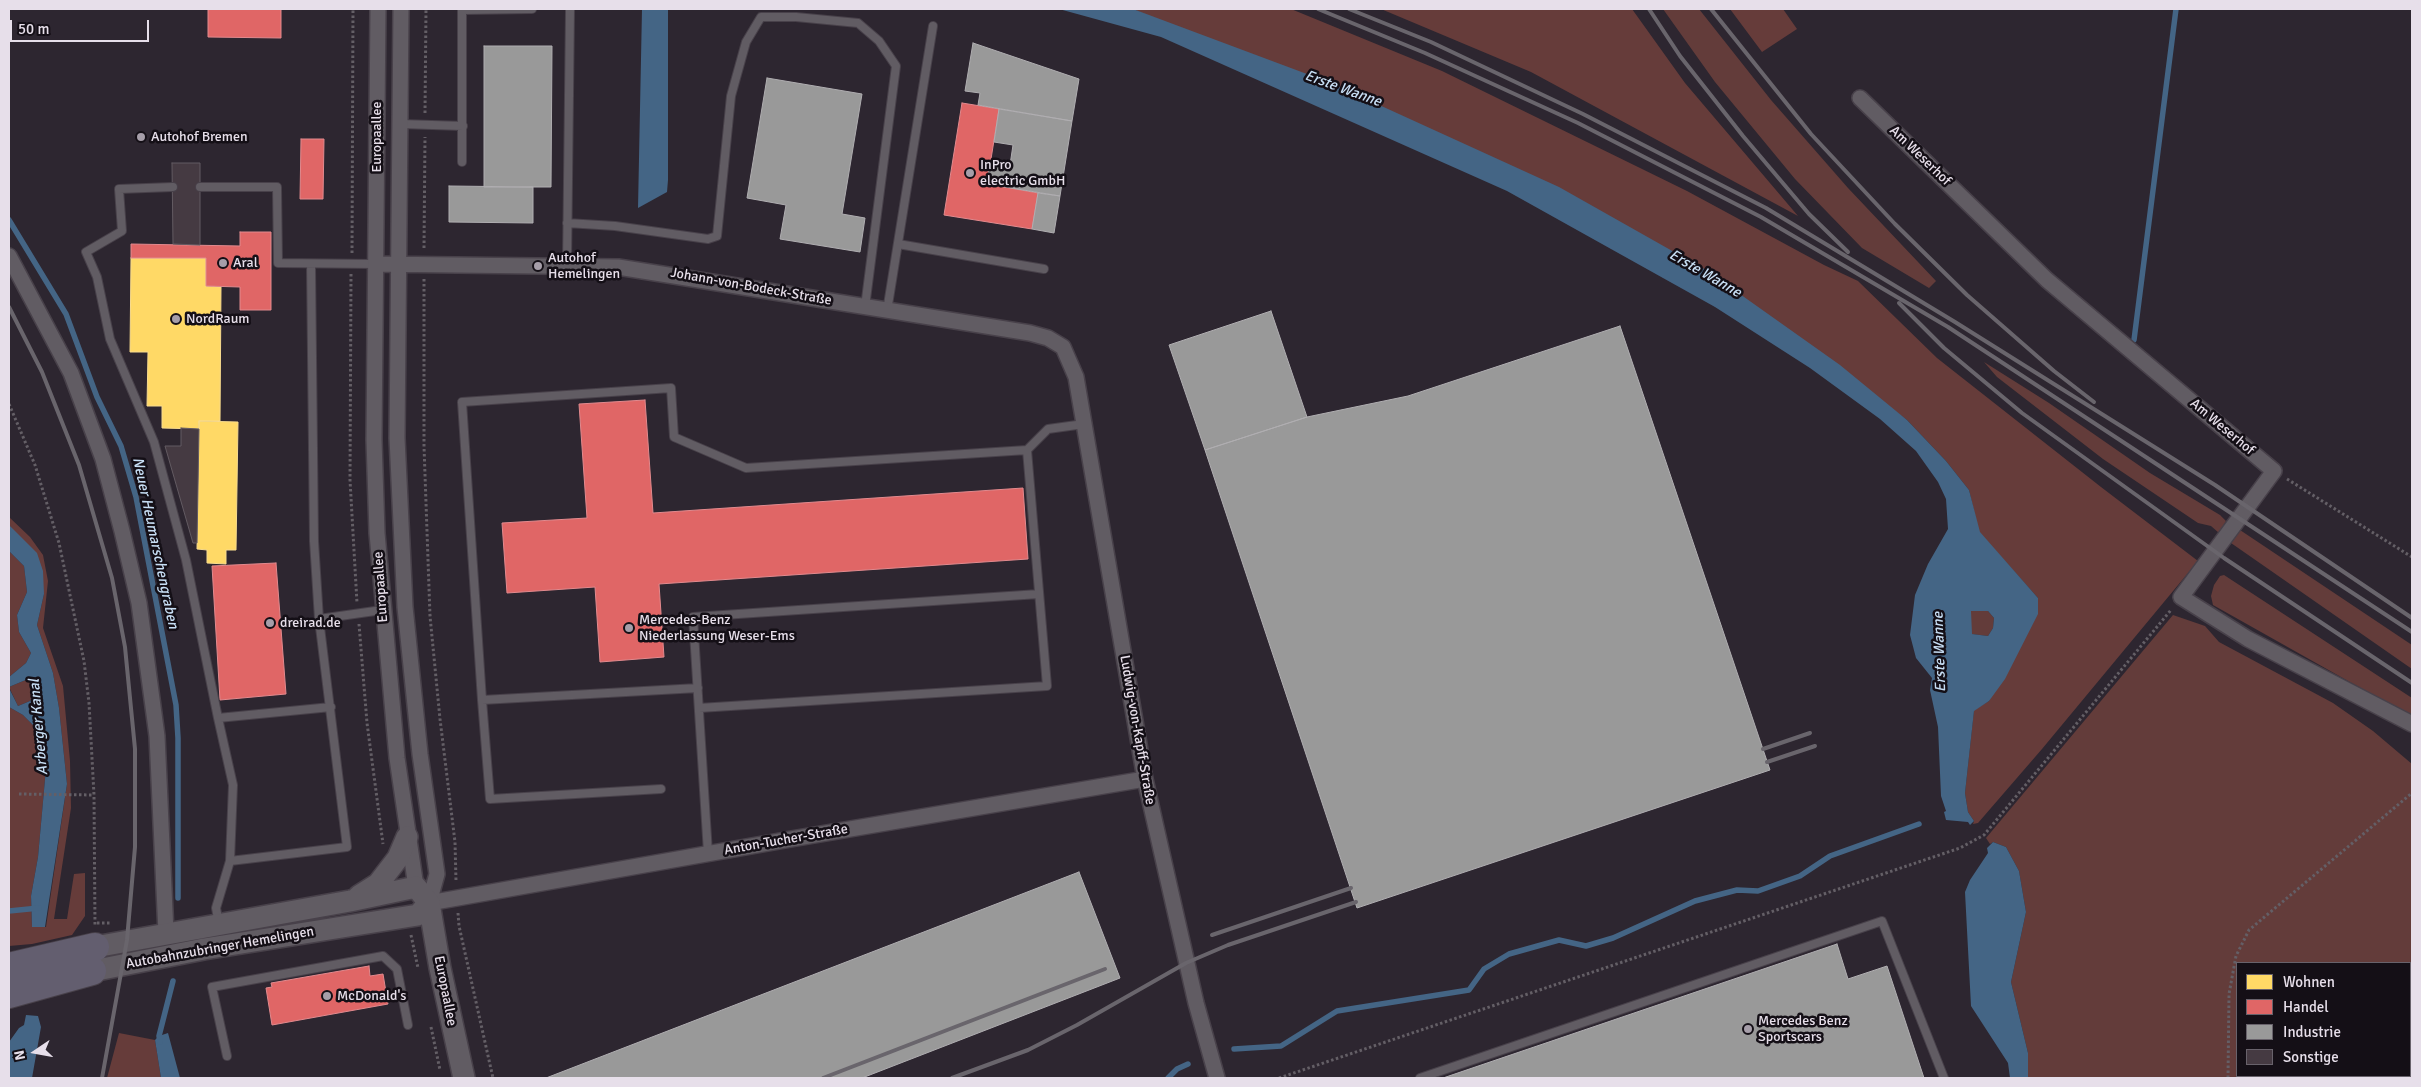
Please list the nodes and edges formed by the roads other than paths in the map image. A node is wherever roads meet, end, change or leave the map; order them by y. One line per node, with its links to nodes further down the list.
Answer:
1 (378, 9): 17 (street, Europaallee)
2 (401, 9): 8 (street, Europaallee)
3 (532, 9): 5 (lane)
4 (570, 9): 13 (lane)
5 (462, 10): 9 (lane)
6 (933, 26): 14 (lane)
7 (1860, 98): 34 (street, Am Weserhof)
8 (401, 124): 9 (lane); 18 (street, Europaallee)
9 (462, 126): 10 (lane)
10 (462, 162)
11 (200, 187): 16 (lane)
12 (173, 188): 33 (lane)
13 (567, 223): 19 (lane); 21 (lane)
14 (898, 244): 20 (lane); 22 (lane)
15 (9, 256): 43 (street)
16 (311, 264): 17 (lane); 28 (lane)
17 (376, 264): 18 (street); 27 (street, Europaallee)
18 (400, 264): 19 (street, Johann-von-Bodeck-Straße); 40 (street, Europaallee)
19 (567, 266): 21 (street, Johann-von-Bodeck-Straße)
20 (1044, 269)
21 (864, 307): 22 (street, Johann-von-Bodeck-Straße)
22 (887, 311): 23 (street, Johann-von-Bodeck-Straße)
23 (1076, 377): 24 (street, Ludwig-von-Kapff-Straße)
24 (1084, 424): 25 (lane); 35 (street, Ludwig-von-Kapff-Straße)
25 (1027, 450): 26 (lane); 30 (lane)
26 (1039, 594): 29 (lane); 32 (lane)
27 (382, 610): 28 (lane); 37 (street, Europaallee)
28 (318, 619): 31 (lane)
29 (698, 688): 30 (lane); 32 (lane)
30 (482, 700): 36 (lane)
31 (331, 707): 33 (lane); 39 (lane)
32 (699, 708): 38 (lane)
33 (218, 718): 39 (lane)
34 (2412, 724)
35 (1145, 779): 38 (street, Anton-Tucher-Straße); 50 (street, Ludwig-von-Kapff-Straße)
36 (661, 789)
37 (407, 837): 40 (street, Europaallee); 41 (street)
38 (708, 853): 40 (street, Anton-Tucher-Straße)
39 (230, 861): 42 (lane)
40 (422, 895): 41 (street, Autobahnzubringer Hemelingen); 44 (street, Autobahnzubringer Hemelingen); 49 (street, Europaallee)
41 (350, 901): 42 (street, Autobahnzubringer Hemelingen)
42 (218, 924): 43 (street, Autobahnzubringer Hemelingen)
43 (166, 933): 44 (street, Autobahnzubringer Hemelingen)
44 (94, 959): 45 (highway, Autobahnzubringer Hemelingen); 46 (highway, Autobahnzubringer Hemelingen)
45 (9, 967)
46 (9, 994)
47 (408, 1024): 48 (lane)
48 (227, 1056)
49 (464, 1078)
50 (1217, 1078)
51 (1420, 1078): 52 (lane)
52 (1944, 1078)

